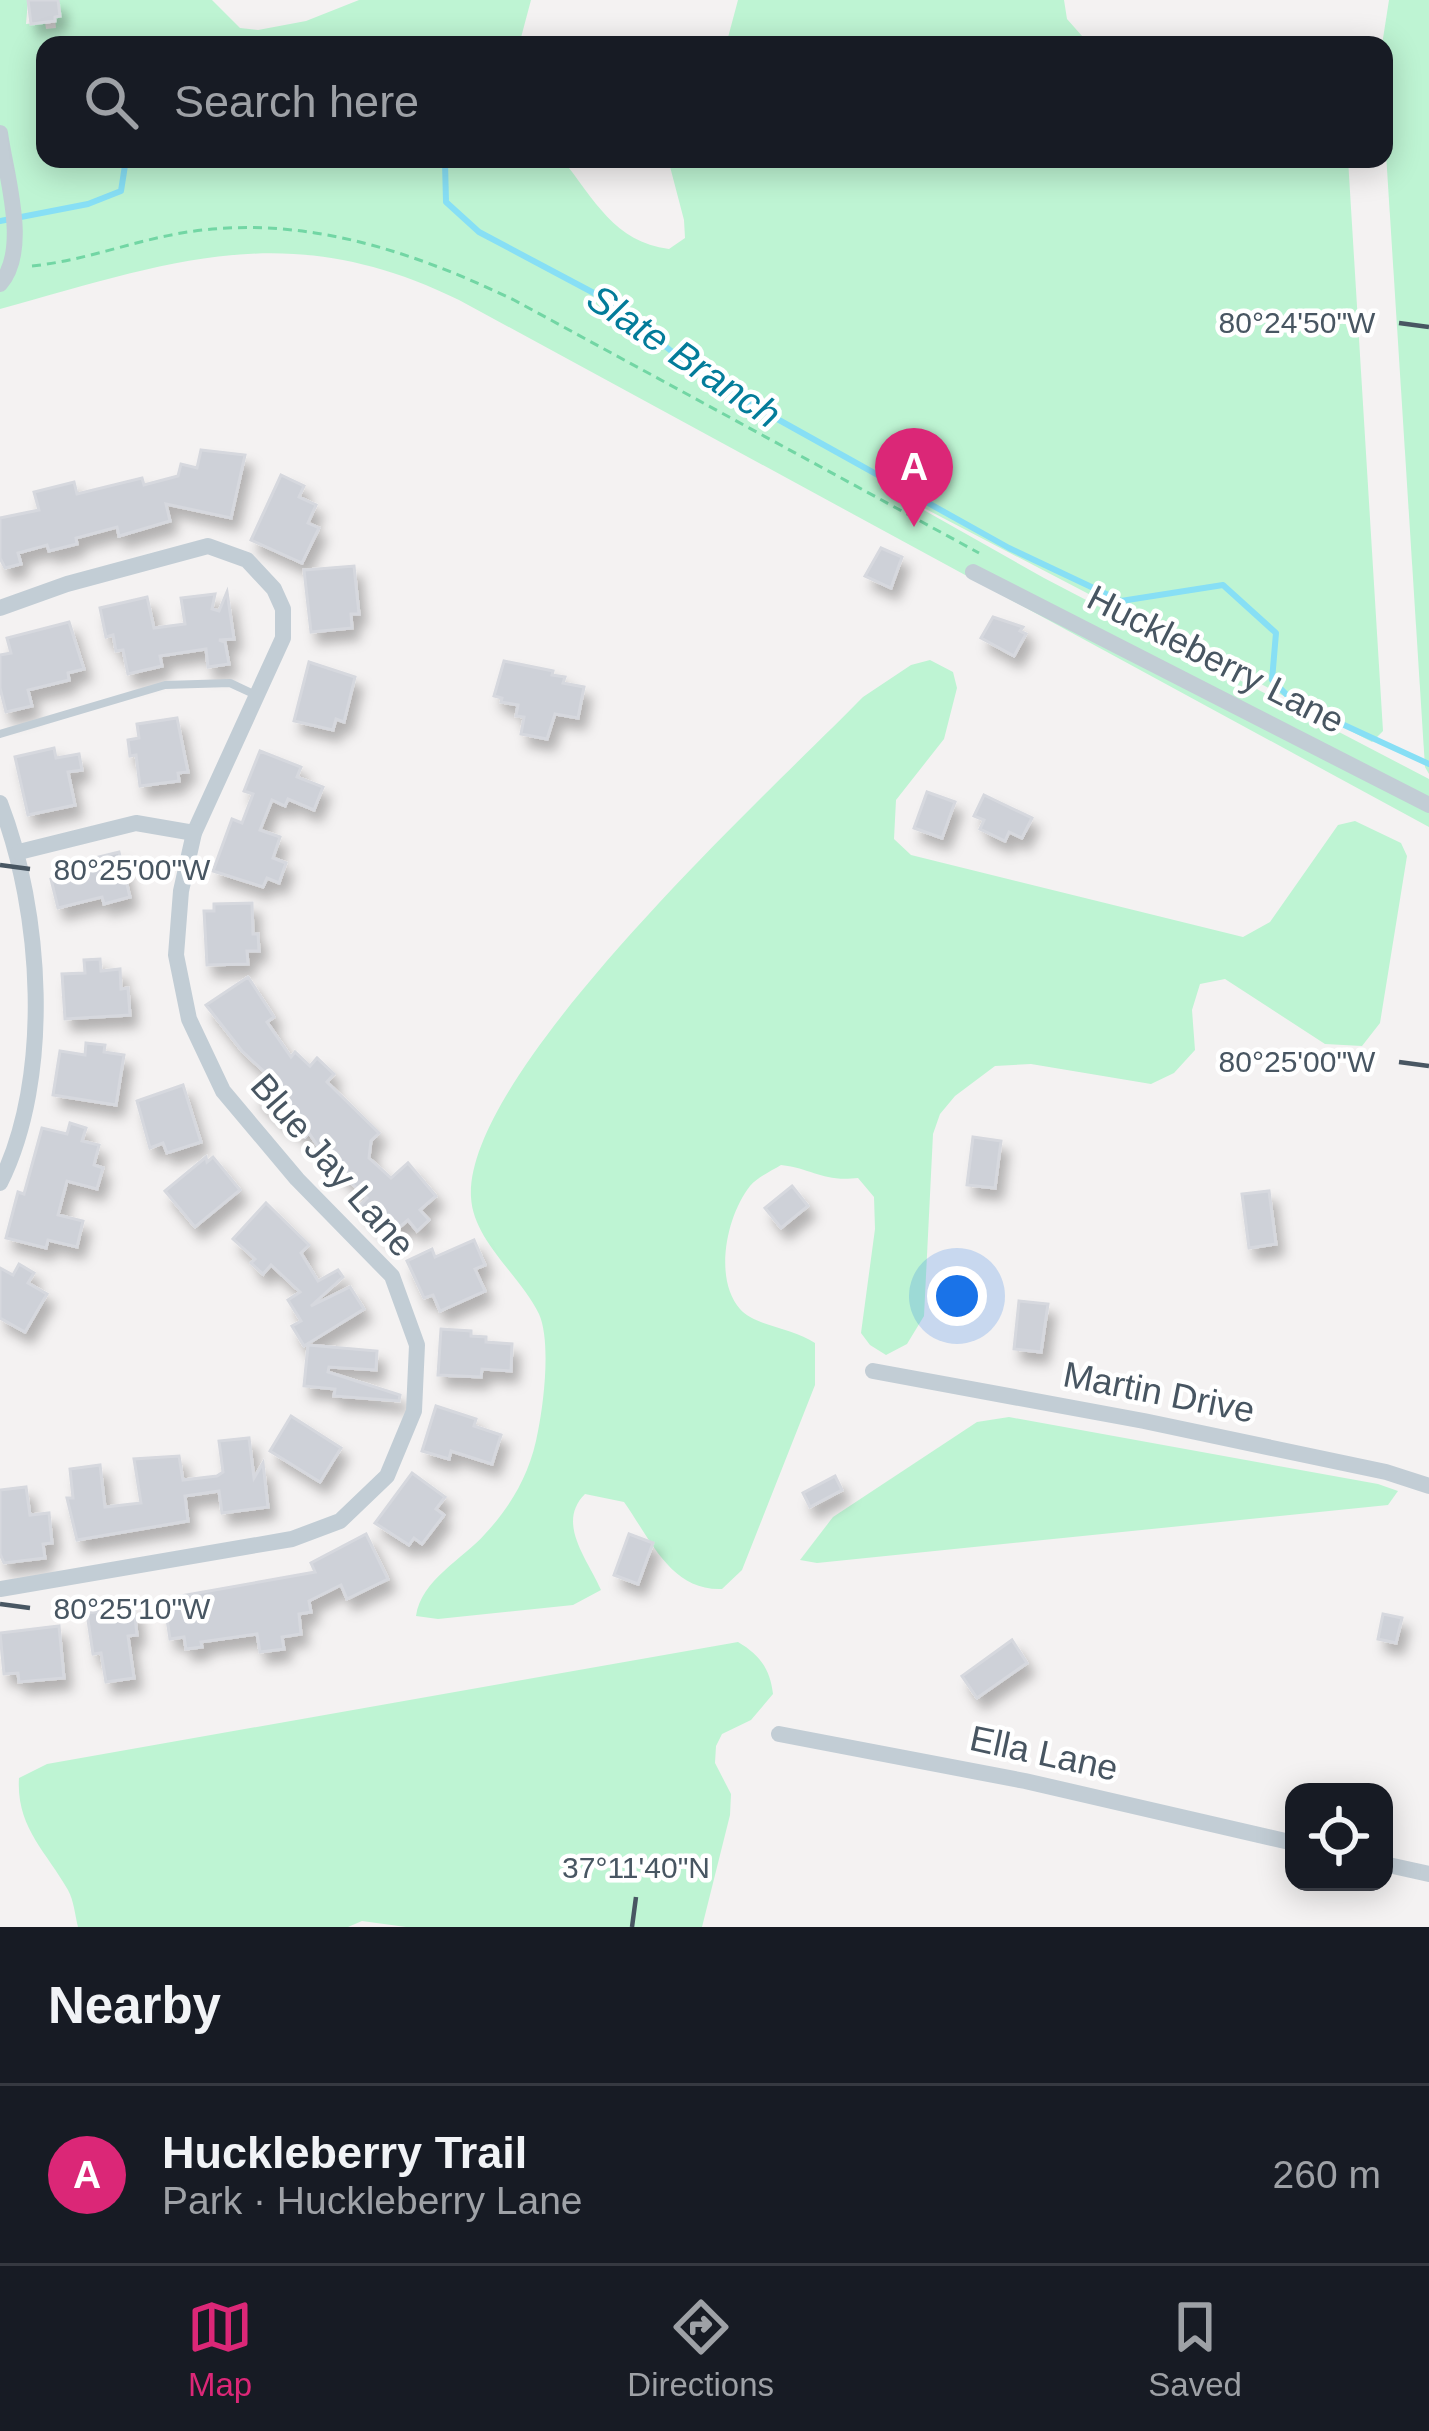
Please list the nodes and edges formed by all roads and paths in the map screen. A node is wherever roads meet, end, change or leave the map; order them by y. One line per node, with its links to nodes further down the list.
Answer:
1 (0, 134): 2 (street)
2 (6, 276): 3 (path)
3 (995, 562)
4 (973, 572): 9 (street, Huckleberry Lane)
5 (0, 608): 6 (street, Blue Jay Lane)
6 (259, 696): 7 (lane); 10 (street, Blue Jay Lane)
7 (0, 734)
8 (0, 803): 11 (street)
9 (1429, 805)
10 (194, 832): 11 (street); 15 (street, Blue Jay Lane)
11 (19, 852): 12 (street)
12 (0, 1183)
13 (874, 1371): 14 (street, Martin Drive)
14 (1429, 1486)
15 (0, 1589)
16 (779, 1733): 17 (street, Ella Lane)
17 (1285, 1841)
18 (1393, 1866): 19 (street)
19 (1429, 1874)

